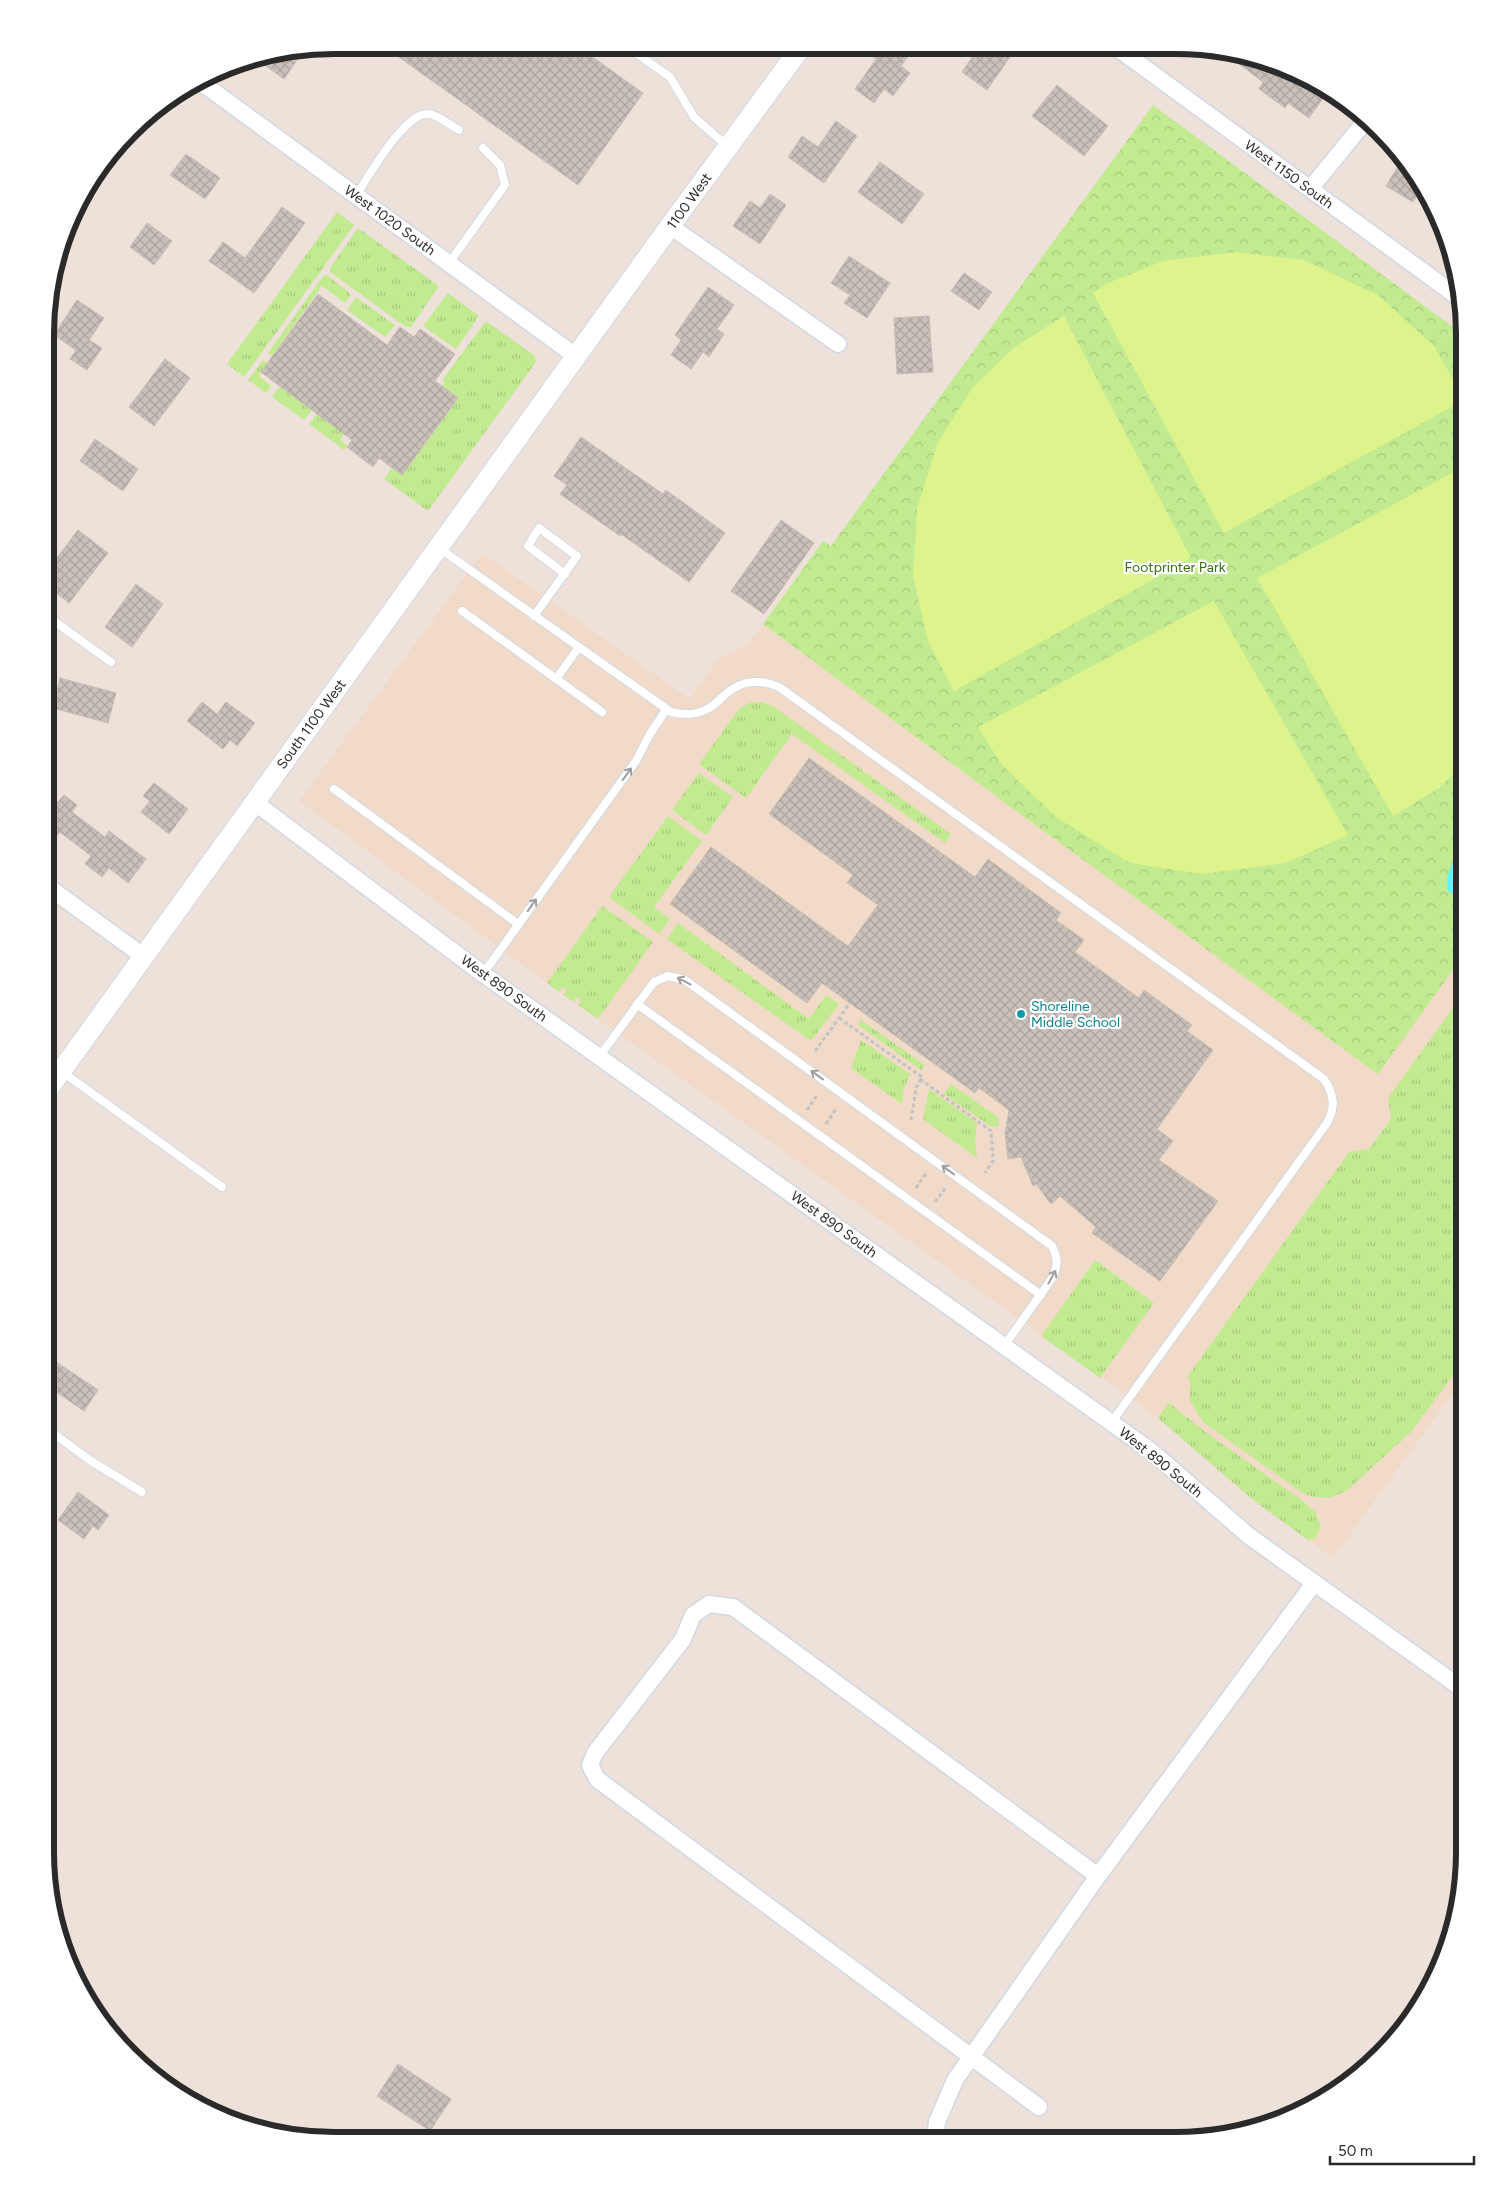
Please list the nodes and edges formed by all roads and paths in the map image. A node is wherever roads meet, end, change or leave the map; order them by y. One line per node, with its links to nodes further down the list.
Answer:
1 (637, 54): 7 (lane)
2 (796, 54): 7 (street, 1100 West)
3 (1126, 54): 9 (street, West 1150 South)
4 (205, 85): 10 (street, West 1020 South)
5 (1363, 125): 9 (street)
6 (459, 130): 10 (lane)
7 (728, 147): 11 (street, 1100 West)
8 (482, 148): 12 (lane)
9 (1310, 189): 13 (street, West 1150 South)
10 (356, 196): 12 (street, West 1020 South)
11 (670, 226): 14 (street); 15 (street, 1100 West)
12 (449, 263): 15 (street, West 1020 South)
13 (1453, 294)
14 (838, 344)
15 (578, 357): 16 (street, South 1100 West)
16 (439, 548): 19 (lane); 27 (street, South 1100 West)
17 (565, 574): 17 (lane); 19 (lane)
18 (462, 611): 23 (lane)
19 (534, 616): 21 (lane)
20 (54, 621): 22 (lane)
21 (578, 648): 23 (lane); 24 (lane)
22 (111, 662)
23 (556, 679): 25 (lane)
24 (666, 710): 29 (lane, one-way to 24); 53 (lane)
25 (602, 712)
26 (334, 789): 29 (lane)
27 (254, 802): 30 (street, South 1100 West); 31 (street, West 890 South)
28 (54, 892): 30 (street)
29 (518, 924): 31 (lane)
30 (143, 956): 37 (street, South 1100 West)
31 (483, 974): 36 (street, West 890 South)
32 (850, 1003): 34 (path)
33 (637, 1004): 36 (lane); 51 (lane); 51 (lane, one-way to 33)
34 (839, 1018): 35 (path); 38 (path)
35 (815, 1051)
36 (599, 1057): 52 (street, West 890 South)
37 (61, 1071): 39 (street, South 1100 West); 47 (lane)
38 (920, 1079): 43 (path); 46 (path)
39 (54, 1081)
40 (817, 1095): 42 (path)
41 (836, 1109): 44 (path)
42 (807, 1110)
43 (911, 1120)
44 (826, 1124)
45 (926, 1173): 48 (path)
46 (984, 1173)
47 (222, 1187)
48 (916, 1188)
49 (946, 1188): 50 (path)
50 (935, 1202)
51 (1041, 1295): 52 (lane)
52 (1004, 1346): 53 (street, West 890 South)
53 (1111, 1423): 56 (street, West 890 South)
54 (54, 1434): 55 (lane)
55 (142, 1492)
56 (1314, 1583): 57 (street, West 890 South); 58 (street)
57 (1456, 1684)
58 (1098, 1876): 59 (street); 59 (street)
59 (971, 2057): 60 (street); 61 (street)
60 (1039, 2107)
61 (936, 2132)

